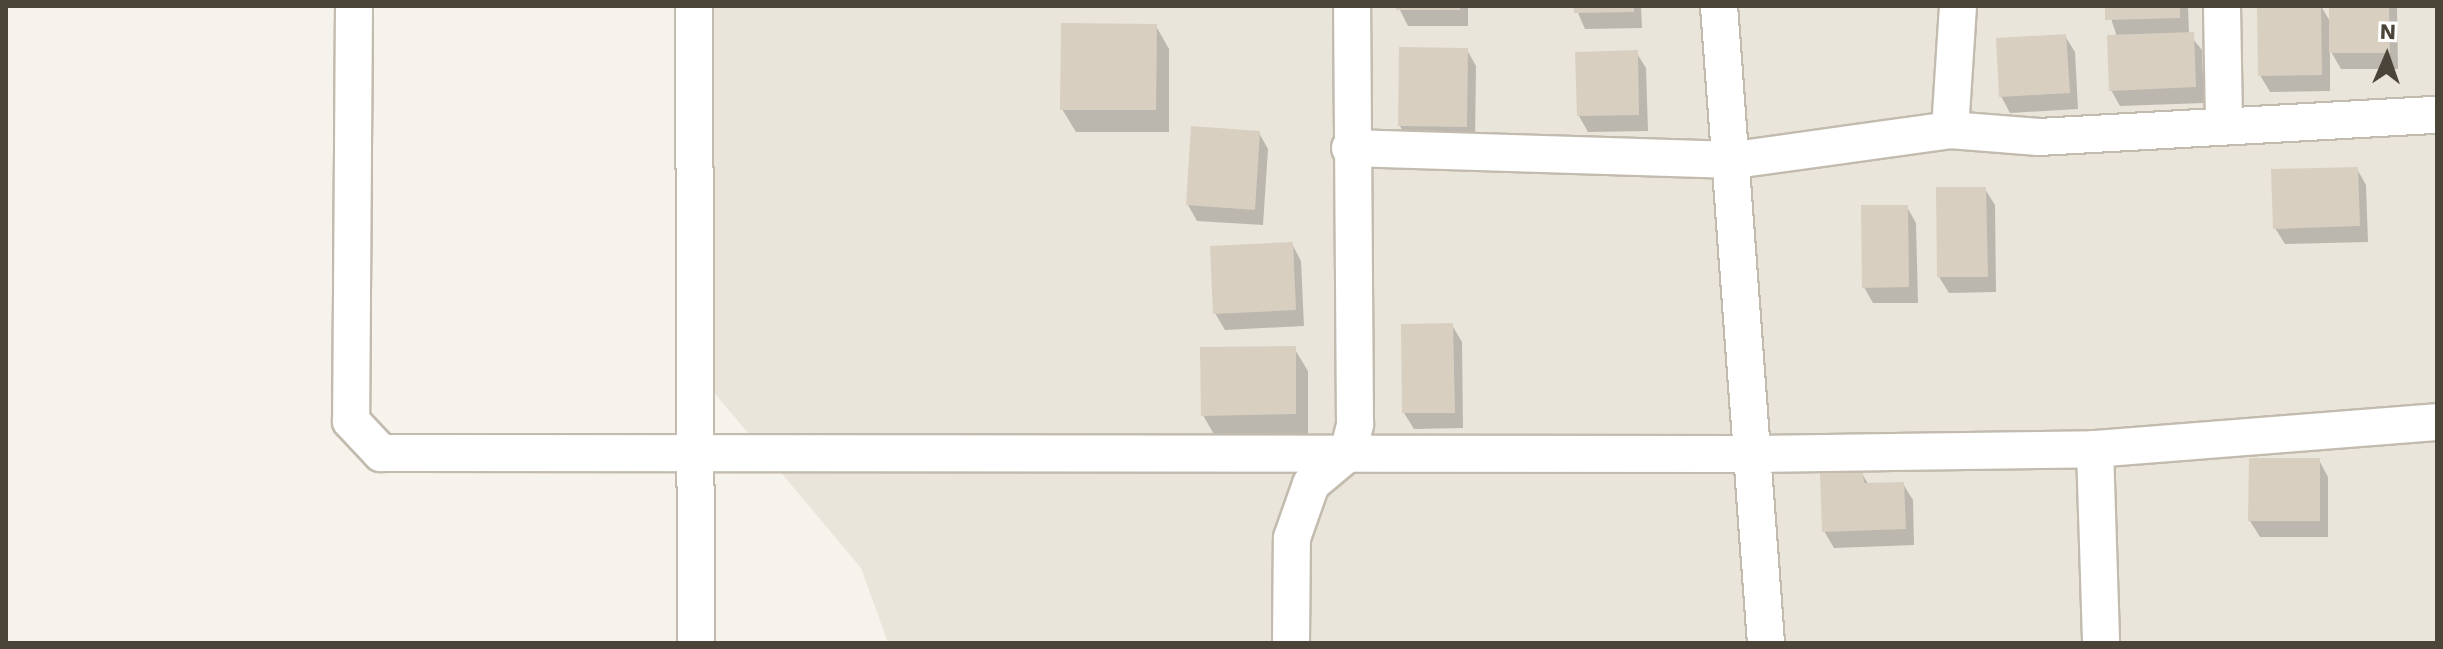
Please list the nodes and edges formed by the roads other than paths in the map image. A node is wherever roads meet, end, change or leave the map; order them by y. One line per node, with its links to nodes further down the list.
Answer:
1 (354, 6): 16 (street)
2 (694, 6): 16 (street)
3 (1352, 6): 10 (street)
4 (1719, 6): 11 (street)
5 (1958, 6): 9 (street)
6 (2222, 6): 8 (street)
7 (2437, 115): 8 (street)
8 (2224, 125): 9 (street)
9 (1950, 130): 11 (street)
10 (1350, 148): 11 (street); 14 (street)
11 (1735, 160): 15 (street)
12 (2437, 422): 13 (street)
13 (2095, 449): 15 (street); 20 (street)
14 (1348, 453): 15 (street); 16 (street); 18 (street)
15 (1755, 454): 19 (street)
16 (697, 455): 17 (street)
17 (696, 643)
18 (1291, 643)
19 (1766, 643)
20 (2101, 643)

